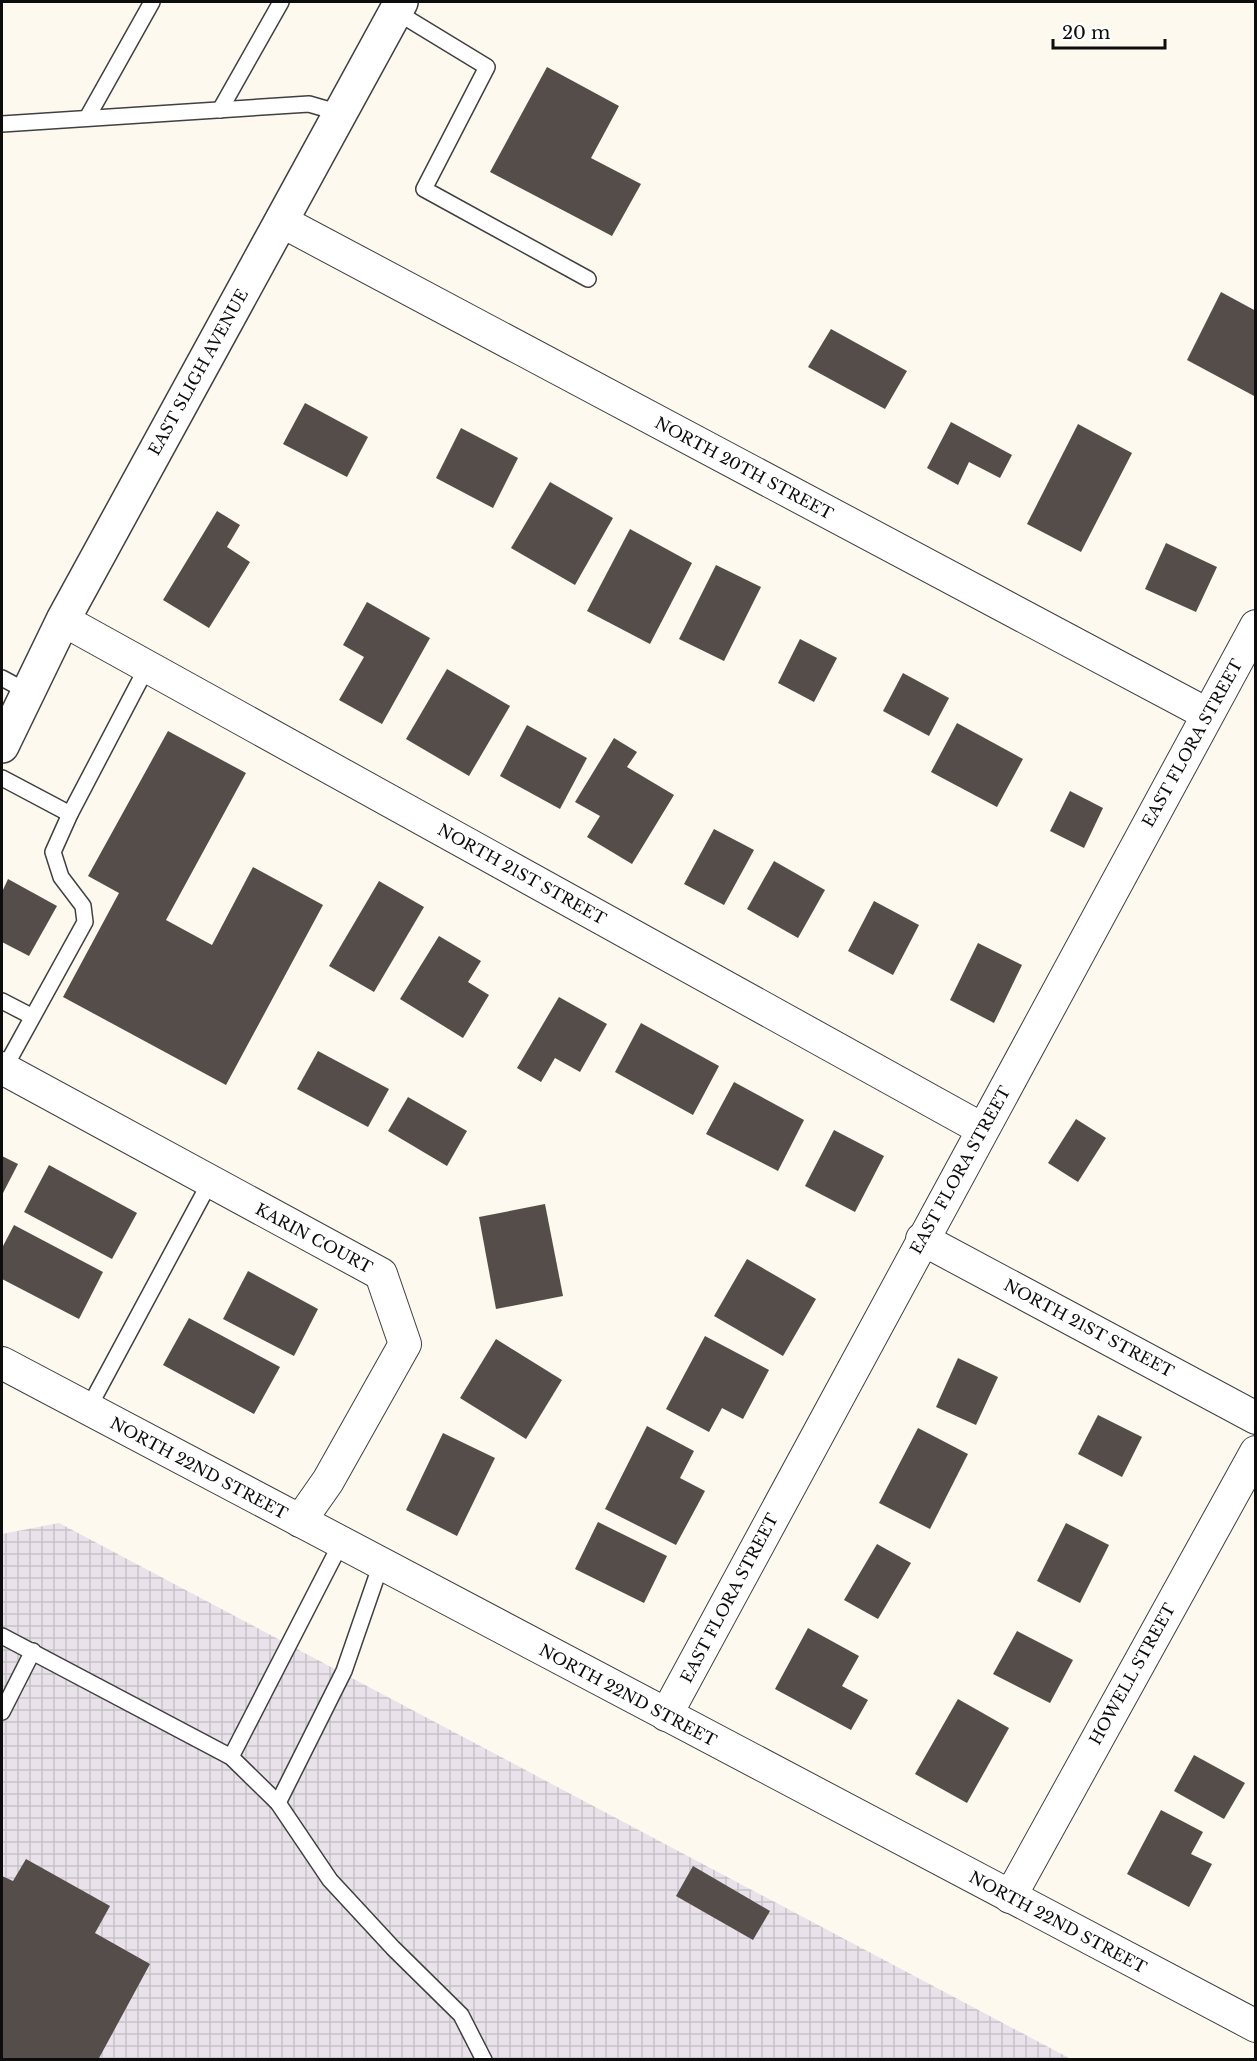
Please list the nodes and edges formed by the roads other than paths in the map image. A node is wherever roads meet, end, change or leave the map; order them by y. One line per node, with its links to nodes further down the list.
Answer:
1 (152, 2): 6 (lane)
2 (281, 2): 4 (lane)
3 (398, 6): 5 (street, EAST SLIGH AVENUE); 9 (lane)
4 (220, 110): 5 (lane); 6 (lane)
5 (340, 113): 8 (street, EAST SLIGH AVENUE)
6 (87, 118): 7 (lane)
7 (2, 124)
8 (281, 221): 10 (street, EAST SLIGH AVENUE); 14 (street, NORTH 20TH STREET)
9 (588, 279)
10 (63, 620): 12 (street, NORTH 21ST STREET); 13 (street, EAST SLIGH AVENUE)
11 (1256, 626): 14 (street, EAST FLORA STREET)
12 (147, 666): 17 (lane); 21 (street, NORTH 21ST STREET)
13 (15, 685): 15 (street, EAST SLIGH AVENUE)
14 (1207, 714): 21 (street, EAST FLORA STREET)
15 (2, 747)
16 (2, 778): 17 (lane)
17 (70, 813): 19 (lane)
18 (2, 1001): 19 (lane)
19 (32, 1016): 20 (lane)
20 (3, 1069): 22 (street, KARIN COURT)
21 (982, 1128): 23 (street, EAST FLORA STREET)
22 (210, 1182): 25 (lane); 28 (street, KARIN COURT)
23 (922, 1239): 26 (street, NORTH 21ST STREET); 34 (street, EAST FLORA STREET)
24 (2, 1363): 25 (street, NORTH 22ND STREET)
25 (88, 1409): 28 (street, NORTH 22ND STREET)
26 (1256, 1418)
27 (1256, 1452): 37 (street, HOWELL STREET)
28 (300, 1521): 29 (street, NORTH 22ND STREET)
29 (341, 1543): 30 (street, NORTH 22ND STREET); 35 (lane)
30 (381, 1564): 34 (street, NORTH 22ND STREET); 36 (lane)
31 (2, 1636): 32 (lane)
32 (33, 1651): 33 (lane); 35 (lane)
33 (2, 1713)
34 (666, 1715): 37 (street, NORTH 22ND STREET)
35 (231, 1757): 36 (lane)
36 (278, 1803): 39 (lane)
37 (1010, 1897): 38 (street, NORTH 22ND STREET)
38 (1256, 2026)
39 (484, 2060)

